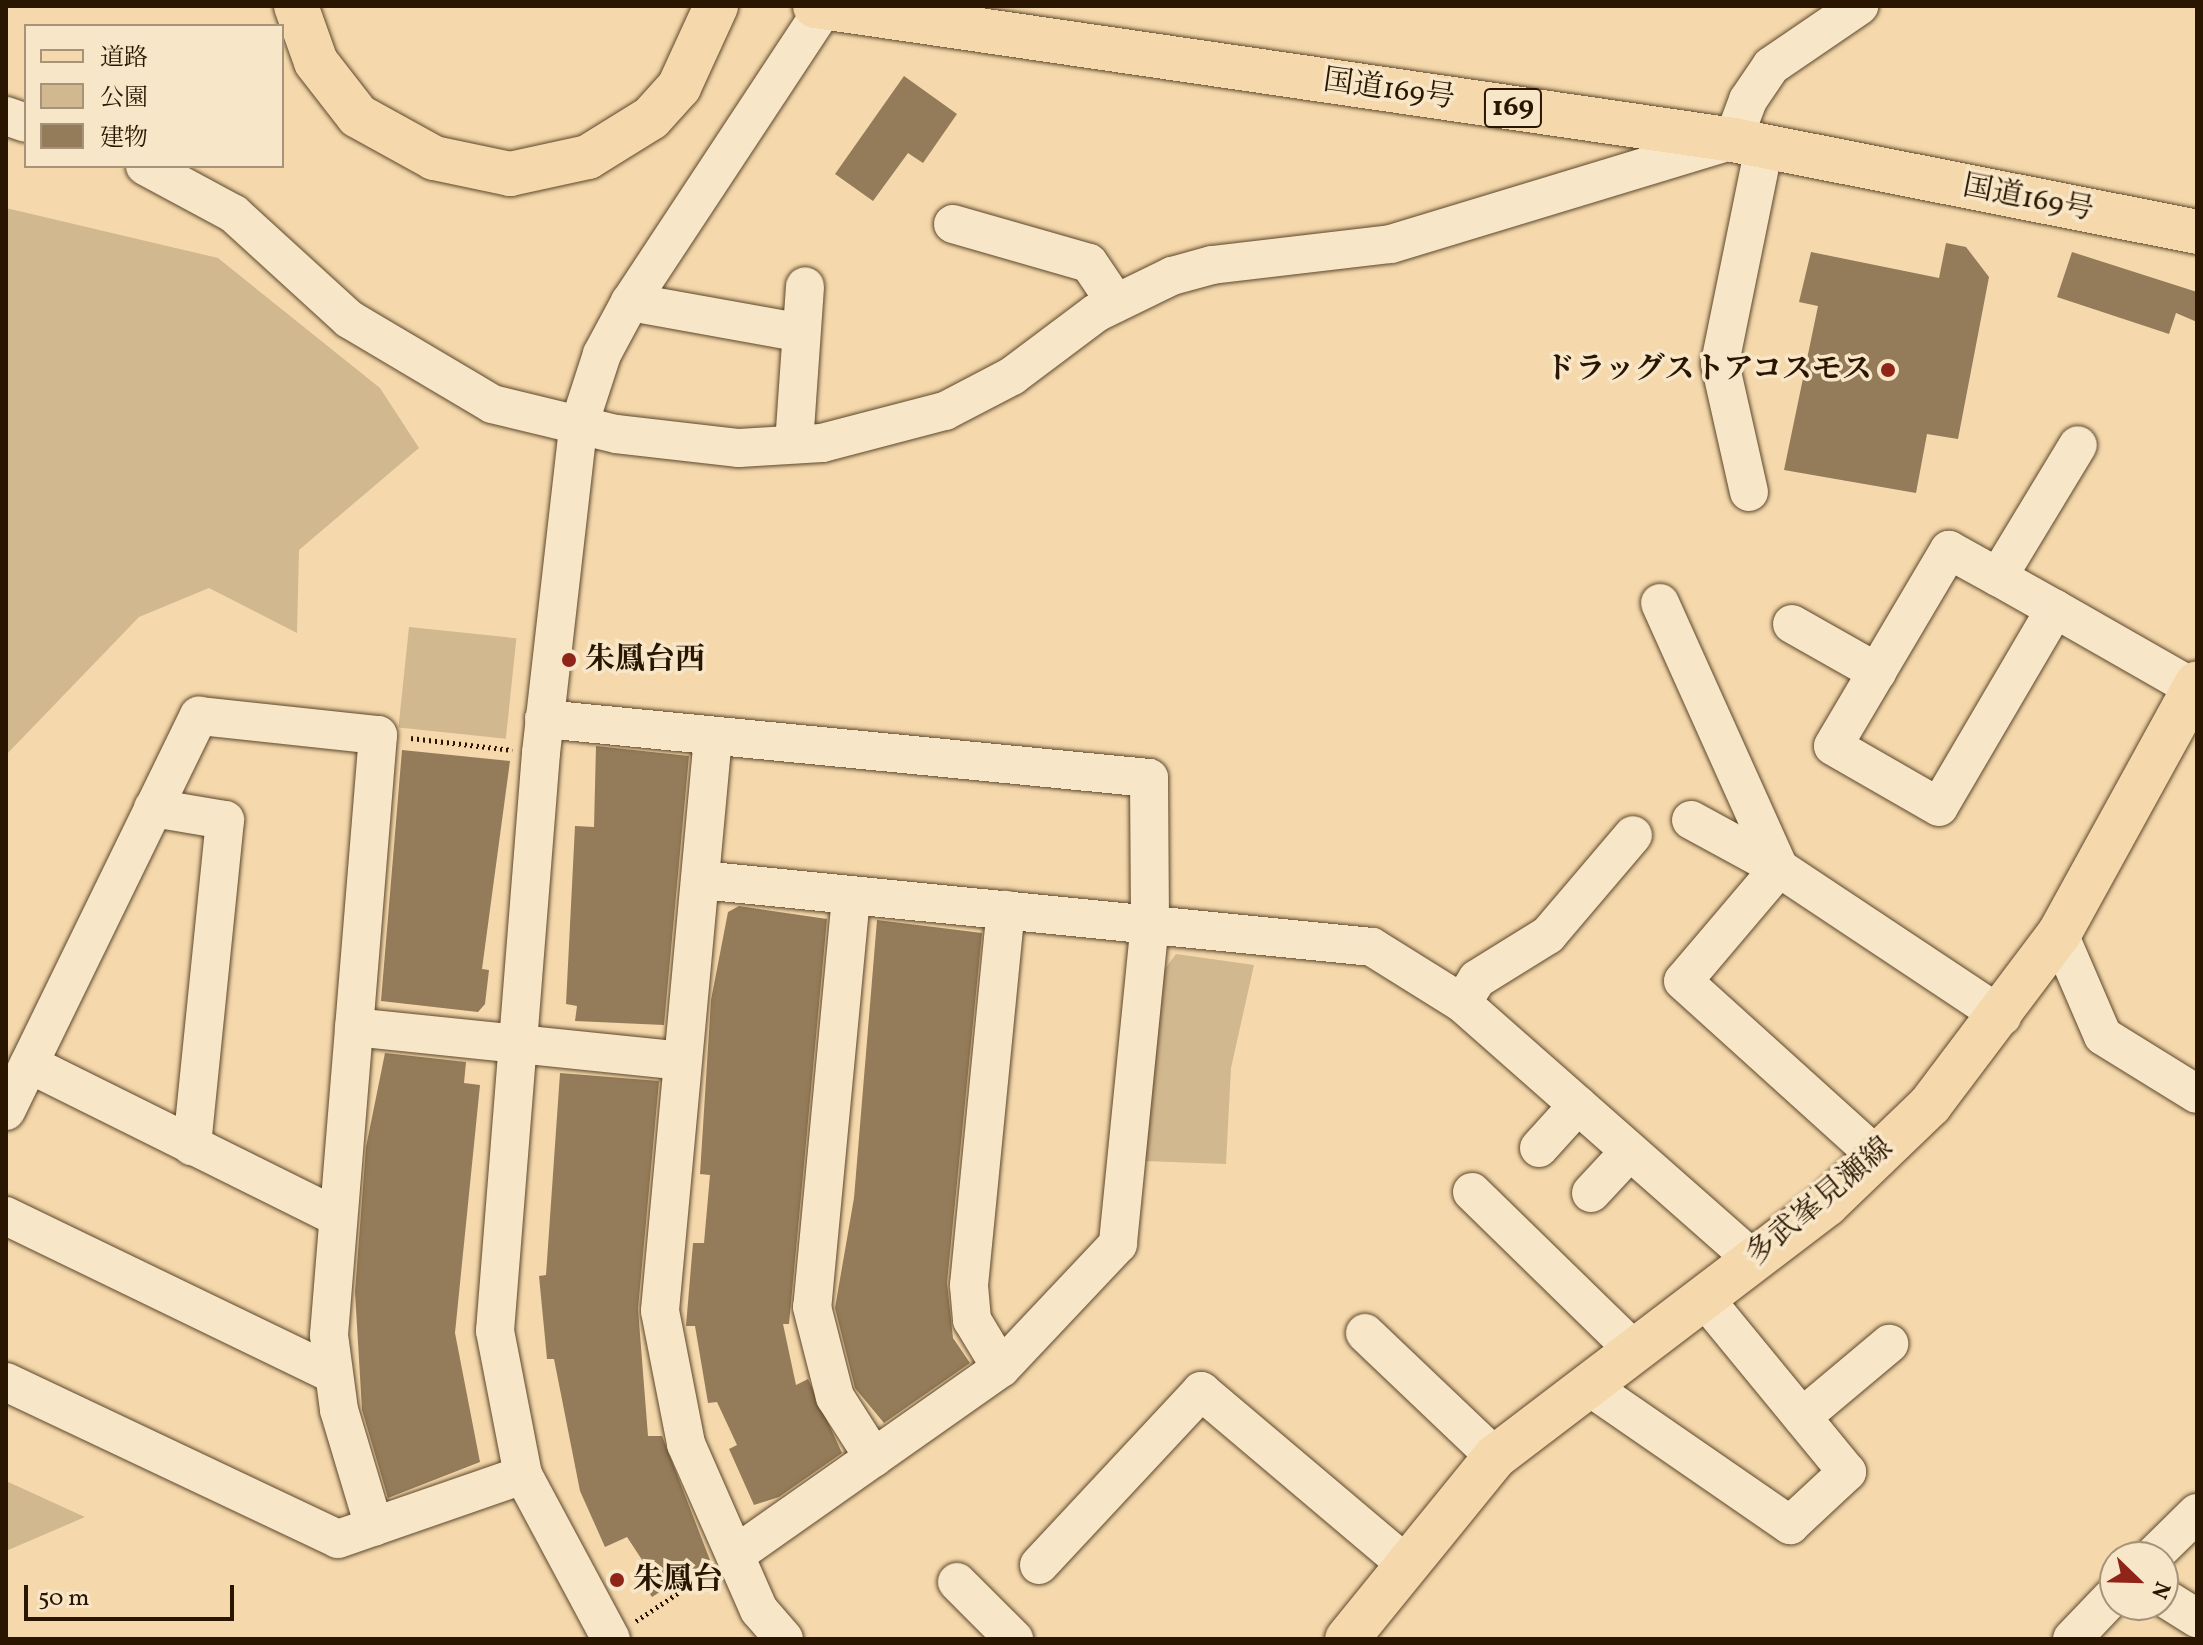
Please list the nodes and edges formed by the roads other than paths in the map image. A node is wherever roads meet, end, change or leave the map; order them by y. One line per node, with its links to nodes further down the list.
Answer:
1 (296, 6): 2 (main road)
2 (716, 6)
3 (1859, 6): 5 (street)
4 (820, 7): 5 (main road, 国道169号 / 169); 10 (street)
5 (1748, 143): 8 (main road, 国道169号 / 169); 11 (street); 16 (street)
6 (149, 168): 13 (street)
7 (953, 224): 11 (street)
8 (2197, 232)
9 (805, 286): 12 (street)
10 (630, 302): 12 (street); 13 (street)
11 (1116, 303): 14 (street)
12 (796, 332): 14 (street)
13 (578, 428): 14 (street); 23 (street)
14 (794, 444)
15 (2078, 445): 17 (street)
16 (1749, 492)
17 (1998, 577): 19 (street); 21 (street)
18 (1660, 603): 28 (street)
19 (2055, 609): 21 (street); 22 (street)
20 (1792, 624): 21 (street)
21 (1877, 672)
22 (2196, 687): 33 (main road, 多武峯見瀬線)
23 (543, 736): 24 (street); 37 (street)
24 (713, 737): 29 (street); 32 (street)
25 (153, 808): 36 (street); 39 (street); 43 (street)
26 (1691, 820): 28 (street)
27 (1633, 835): 34 (street)
28 (1779, 868): 35 (street); 46 (street)
29 (701, 880): 30 (street); 38 (street)
30 (851, 897): 31 (street); 62 (street)
31 (1006, 910): 32 (street); 56 (street)
32 (1150, 922): 34 (street); 56 (street)
33 (2059, 934): 35 (main road, 多武峯見瀬線); 40 (street)
34 (1462, 1003): 41 (street)
35 (2002, 1016): 46 (main road, 多武峯見瀬線)
36 (354, 1027): 37 (street); 49 (street)
37 (515, 1041): 38 (street); 63 (street)
38 (681, 1061): 67 (street)
39 (29, 1064): 42 (street); 43 (street)
40 (2197, 1094)
41 (1578, 1105): 44 (street); 45 (street)
42 (6, 1111)
43 (192, 1146): 49 (street)
44 (1539, 1148)
45 (1630, 1151): 48 (street); 51 (street)
46 (1879, 1158): 51 (main road, 多武峯見瀬線)
47 (1472, 1192): 55 (street)
48 (1591, 1193)
49 (333, 1215): 57 (street)
50 (6, 1216): 57 (street)
51 (1753, 1260): 52 (main road, 多武峯見瀬線)
52 (1703, 1297): 55 (main road, 多武峯見瀬線); 60 (street)
53 (1365, 1333): 61 (street)
54 (1889, 1344): 60 (street)
55 (1634, 1350): 59 (main road, 多武峯見瀬線)
56 (1001, 1368): 62 (street)
57 (331, 1373): 65 (street)
58 (6, 1382): 65 (street)
59 (1587, 1385): 60 (street); 61 (main road, 多武峯見瀬線)
60 (1802, 1417)
61 (1495, 1457): 68 (main road, 多武峯見瀬線)
62 (874, 1458): 67 (street)
63 (523, 1475): 65 (street); 74 (street)
64 (2197, 1513): 66 (street)
65 (374, 1527)
66 (2168, 1541)
67 (735, 1555): 75 (street)
68 (1406, 1564): 69 (street); 77 (main road, 多武峯見瀬線)
69 (1039, 1565)
70 (957, 1582): 76 (street)
71 (2179, 1607): 73 (street)
72 (2099, 1611): 78 (street)
73 (2197, 1618)
74 (611, 1639)
75 (784, 1639)
76 (1014, 1639)
77 (1347, 1639)
78 (2072, 1639)

